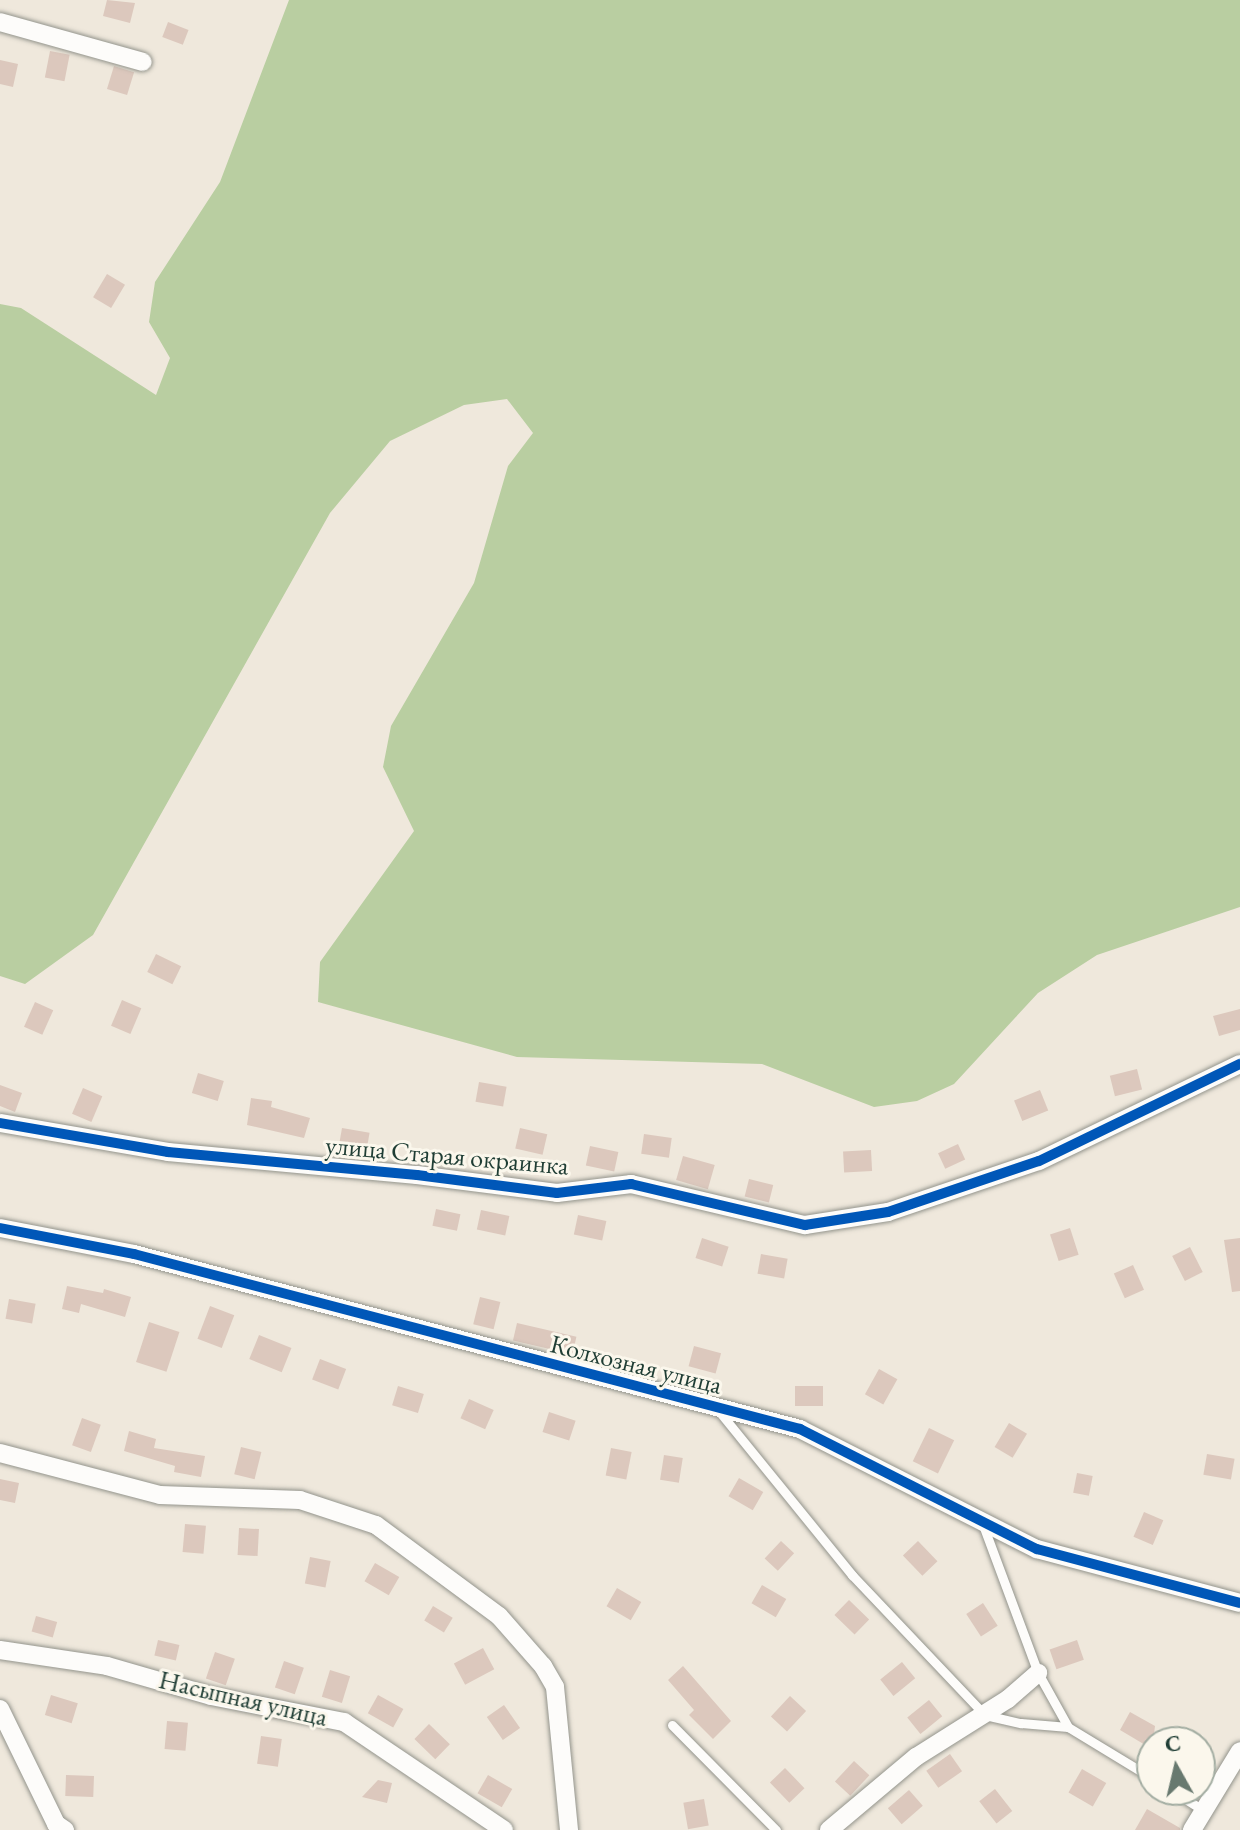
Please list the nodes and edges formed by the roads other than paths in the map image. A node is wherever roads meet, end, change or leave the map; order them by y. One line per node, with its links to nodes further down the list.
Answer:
1 (0, 22): 2 (street)
2 (143, 62)
3 (1240, 1064): 4 (street, улица Старая окраинка)
4 (0, 1123)
5 (0, 1228): 6 (street, Колхозная улица)
6 (716, 1407): 8 (street, Колхозная улица); 13 (lane)
7 (0, 1453): 22 (street)
8 (982, 1521): 9 (street, Колхозная улица); 11 (lane)
9 (1240, 1603)
10 (0, 1650): 21 (street, Насыпная улица)
11 (1038, 1673): 13 (street); 15 (lane)
12 (0, 1709): 20 (street)
13 (985, 1715): 15 (lane); 24 (street)
14 (672, 1725): 23 (lane)
15 (1068, 1727): 17 (lane)
16 (1240, 1751): 19 (street)
17 (1136, 1768)
18 (1197, 1806): 19 (lane)
19 (1202, 1809): 25 (street)
20 (65, 1830)
21 (504, 1830)
22 (569, 1830)
23 (776, 1830)
24 (829, 1830)
25 (1192, 1830)

